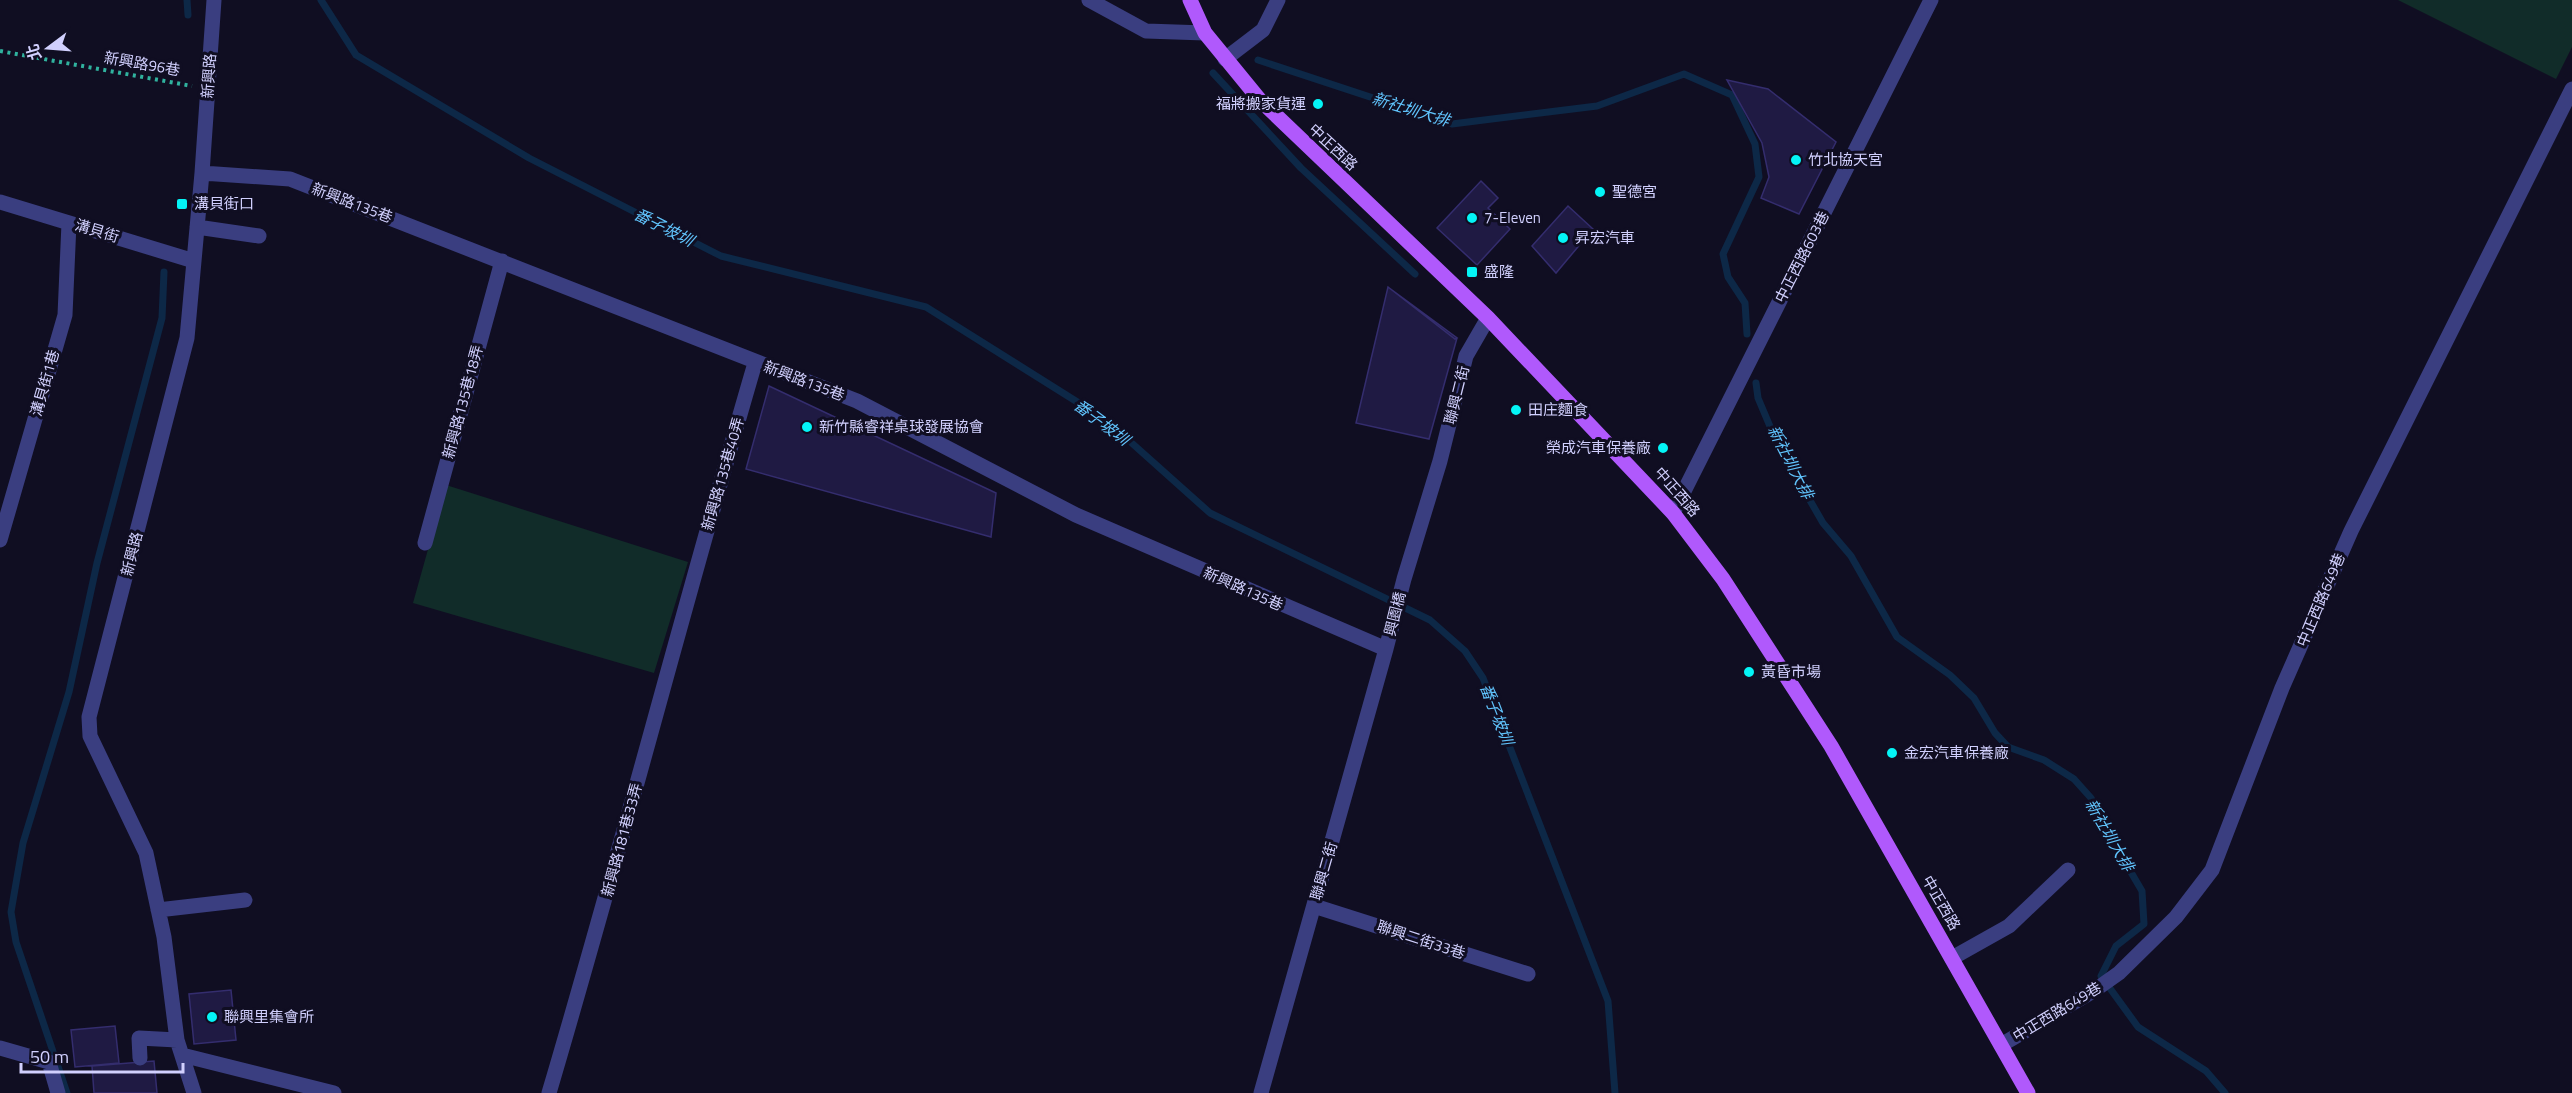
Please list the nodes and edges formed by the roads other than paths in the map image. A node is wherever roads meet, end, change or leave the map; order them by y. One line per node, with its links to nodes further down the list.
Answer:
1 (214, 0): 9 (street, 新興路)
2 (1089, 0): 6 (street)
3 (1190, 0): 6 (main road, 中正西路)
4 (1278, 0): 7 (street)
5 (1930, 0): 18 (street, 中正西路603巷)
6 (1205, 33): 7 (main road, 中正西路)
7 (1225, 59): 16 (main road, 中正西路)
8 (2572, 89): 31 (street, 中正西路649巷)
9 (202, 173): 12 (street, 新興路); 15 (street, 新興路135巷)
10 (0, 202): 11 (street, 溝貝街)
11 (69, 223): 14 (street, 溝貝街); 19 (street, 溝貝街1巷)
12 (197, 227): 13 (street); 14 (street, 新興路)
13 (259, 236)
14 (194, 261): 27 (street, 新興路)
15 (502, 261): 17 (street, 新興路135巷); 20 (street, 新興路135巷18弄)
16 (1488, 318): 18 (main road, 中正西路); 21 (street, 聯興二街)
17 (755, 363): 22 (street, 新興路135巷40弄); 23 (street, 新興路135巷)
18 (1673, 513): 28 (main road, 中正西路)
19 (0, 540)
20 (425, 543)
21 (1404, 579): 23 (street, 興園橋)
22 (690, 586): 38 (street, 新興路181巷33弄)
23 (1386, 649): 26 (street, 聯興二街)
24 (2068, 870): 28 (street)
25 (245, 900): 27 (street)
26 (1314, 906): 29 (street, 聯興二街33巷); 39 (street, 聯興二街)
27 (158, 910): 30 (street, 新興路)
28 (1952, 958): 31 (main road, 中正西路)
29 (1528, 974)
30 (177, 1040): 33 (street, 新興路); 34 (street)
31 (2001, 1045): 40 (main road, 中正西路)
32 (0, 1048): 35 (street)
33 (182, 1055): 36 (street, 新興路); 37 (street)
34 (140, 1058)
35 (58, 1093)
36 (194, 1093)
37 (334, 1093)
38 (549, 1093)
39 (1261, 1093)
40 (2028, 1093)

